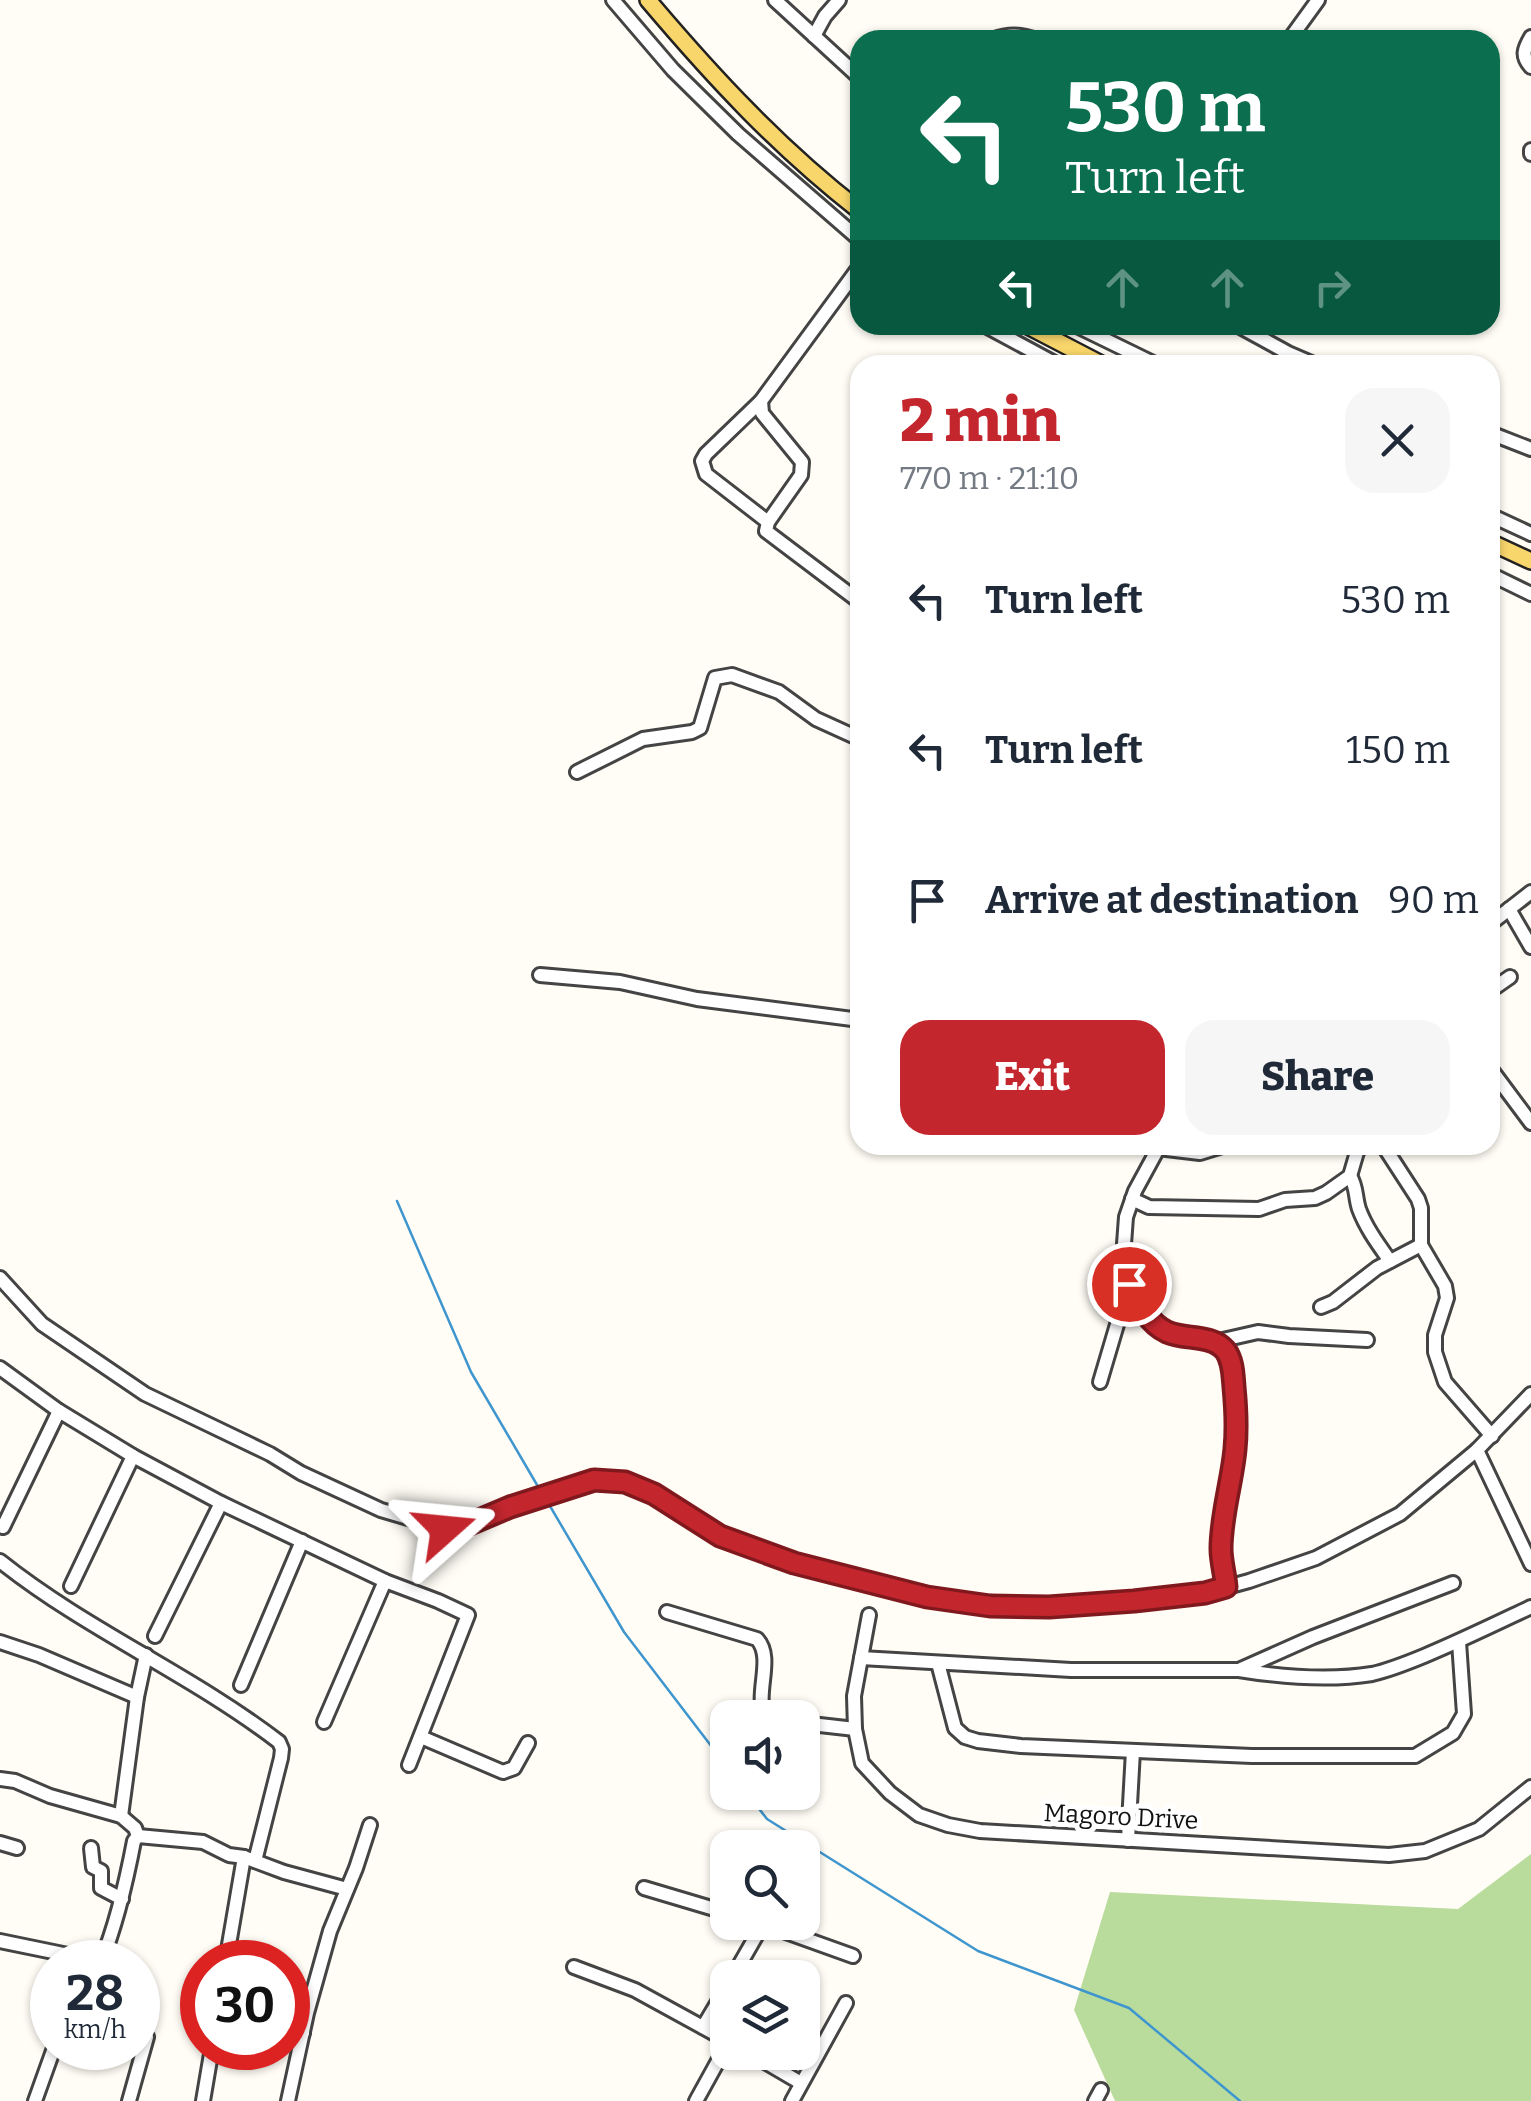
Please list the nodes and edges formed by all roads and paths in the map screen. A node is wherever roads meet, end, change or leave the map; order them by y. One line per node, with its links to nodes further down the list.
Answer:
1 (613, 0): 12 (street)
2 (648, 0): 11 (main road)
3 (775, 0): 7 (street)
4 (839, 0): 7 (street)
5 (1318, 0): 6 (street)
6 (1296, 30)
7 (814, 36): 10 (street)
8 (1531, 38): 9 (street)
9 (1531, 67)
10 (850, 69)
11 (850, 202)
12 (850, 231)
13 (850, 280): 22 (street)
14 (1002, 335): 18 (street)
15 (1045, 335): 19 (main road)
16 (1096, 335): 20 (street)
17 (1255, 335): 21 (street)
18 (1040, 355)
19 (1084, 355)
20 (1137, 355)
21 (1293, 355)
22 (758, 409): 26 (street); 26 (street)
23 (1500, 437): 24 (street)
24 (1531, 448)
25 (1500, 520): 27 (street)
26 (768, 522): 32 (street)
27 (1531, 534)
28 (1500, 547): 29 (main road)
29 (1531, 561)
30 (1500, 579): 31 (street)
31 (1531, 594)
32 (850, 595)
33 (850, 734): 34 (street)
34 (577, 772)
35 (1531, 892): 36 (street)
36 (1510, 909): 37 (street); 38 (street)
37 (1500, 916)
38 (1531, 947)
39 (540, 975): 42 (street)
40 (1510, 977): 41 (street)
41 (1500, 984)
42 (850, 1019)
43 (1500, 1081): 44 (street)
44 (1531, 1122)
45 (1154, 1155): 49 (street)
46 (1357, 1155): 48 (street)
47 (1389, 1155): 50 (street)
48 (1350, 1176): 49 (street); 51 (street)
49 (1132, 1200): 53 (street)
50 (1420, 1245): 51 (street); 63 (street)
51 (1390, 1261): 54 (street)
52 (0, 1278): 74 (street)
53 (1129, 1284): 55 (street); 56 (street)
54 (1320, 1307)
55 (1121, 1313): 56 (street); 60 (street)
56 (1148, 1316): 58 (street)
57 (1367, 1340): 58 (street)
58 (1214, 1342): 74 (street)
59 (0, 1368): 62 (street)
60 (1100, 1382)
61 (1531, 1394): 63 (street)
62 (59, 1411): 65 (street); 67 (street)
63 (1492, 1436): 64 (street)
64 (1476, 1450): 69 (street); 74 (street)
65 (132, 1456): 66 (street); 73 (street)
66 (221, 1503): 68 (street); 78 (street)
67 (3, 1527)
68 (302, 1541): 71 (street); 85 (street)
69 (1529, 1555)
70 (0, 1561): 81 (street)
71 (384, 1581): 88 (street); 91 (street)
72 (1453, 1583): 84 (street)
73 (71, 1586)
74 (1226, 1587)
75 (1531, 1607): 80 (street)
76 (666, 1612): 87 (street)
77 (870, 1615): 82 (street, Magoro Drive)
78 (155, 1636)
79 (0, 1642): 86 (street)
80 (1459, 1642): 84 (street); 93 (street)
81 (146, 1655): 86 (street); 104 (street)
82 (860, 1658): 83 (street); 90 (street, Magoro Drive)
83 (938, 1663): 84 (street); 93 (street)
84 (1239, 1670)
85 (241, 1685)
86 (137, 1697): 97 (street)
87 (761, 1700)
88 (324, 1722)
89 (820, 1725): 90 (street)
90 (855, 1729): 100 (street, Magoro Drive)
91 (421, 1737): 92 (street); 94 (street)
92 (528, 1743)
93 (1133, 1751): 100 (street)
94 (410, 1765)
95 (0, 1778): 97 (street)
96 (1531, 1788): 100 (street, Magoro Drive)
97 (122, 1816): 99 (street)
98 (370, 1826): 106 (street)
99 (138, 1836): 104 (street); 107 (street)
100 (1128, 1840)
101 (0, 1843): 102 (street)
102 (17, 1848)
103 (91, 1848): 107 (street)
104 (249, 1859): 106 (street); 110 (street)
105 (644, 1888): 108 (street)
106 (347, 1889): 117 (street)
107 (122, 1899): 109 (street)
108 (710, 1908)
109 (108, 1940)
110 (231, 1940)
111 (808, 1940): 114 (street)
112 (0, 1941): 113 (street)
113 (30, 1947)
114 (854, 1956)
115 (574, 1967): 119 (street)
116 (846, 2003): 127 (street)
117 (310, 2007)
118 (710, 2015): 119 (street)
119 (703, 2027): 120 (street)
120 (710, 2031)
121 (46, 2070): 129 (street)
122 (138, 2070): 130 (street)
123 (208, 2070): 131 (street)
124 (295, 2070): 132 (street)
125 (713, 2070): 128 (street)
126 (779, 2070): 127 (street)
127 (802, 2083): 133 (street)
128 (696, 2100)
129 (35, 2101)
130 (129, 2101)
131 (203, 2101)
132 (288, 2101)
133 (792, 2101)

